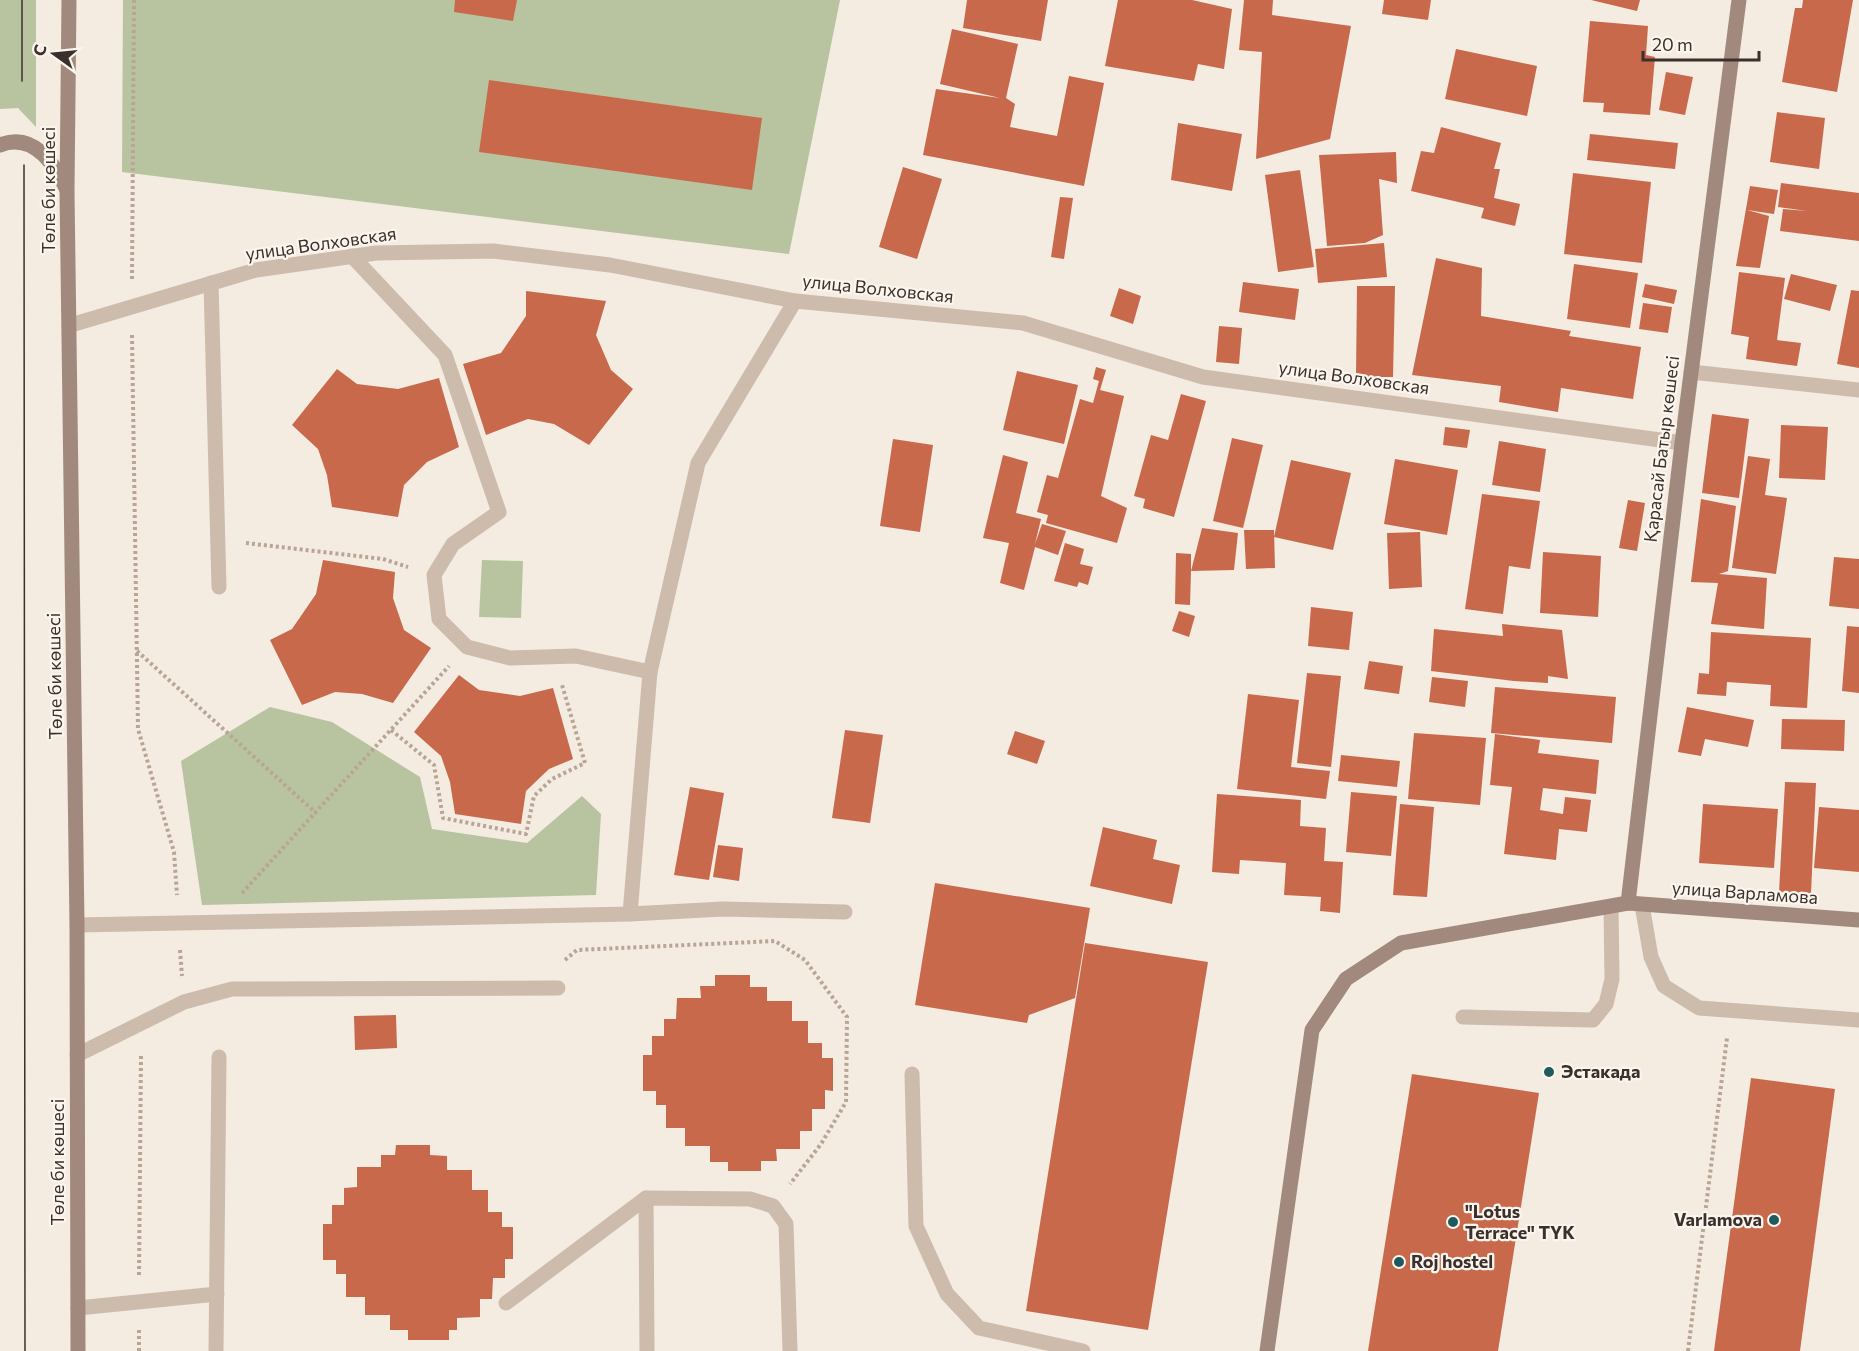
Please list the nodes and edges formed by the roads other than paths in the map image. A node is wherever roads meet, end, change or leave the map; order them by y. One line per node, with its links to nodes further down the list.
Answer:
1 (69, 0): 4 (street, Төле би көшесі)
2 (1740, 0): 9 (street, Қарасай Батыр көшесі)
3 (0, 145): 4 (street)
4 (67, 190): 8 (street, Төле би көшесі)
5 (352, 256): 6 (street, улица Волховская); 7 (street, улица Волховская); 13 (street)
6 (211, 283): 8 (street, улица Волховская); 12 (street)
7 (795, 301): 11 (street, улица Волховская); 13 (street)
8 (71, 325): 19 (street, Төле би көшесі)
9 (1691, 372): 10 (street); 11 (street, Қарасай Батыр көшесі)
10 (1859, 390)
11 (1682, 443): 14 (street, Қарасай Батыр көшесі)
12 (219, 587)
13 (650, 672): 17 (street)
14 (1635, 904): 15 (street, улица Варламова); 18 (street, улица Варламова); 22 (street)
15 (1611, 907): 21 (street); 35 (street, улица Варламова)
16 (845, 912): 17 (street)
17 (630, 914): 19 (street)
18 (1859, 920)
19 (77, 924): 23 (street, Төле би көшесі)
20 (558, 988): 23 (street)
21 (1463, 1017)
22 (1859, 1020)
23 (77, 1055): 29 (street, Төле би көшесі)
24 (219, 1056): 27 (street)
25 (912, 1074): 34 (street)
26 (646, 1198): 28 (street); 32 (street); 33 (street)
27 (217, 1294): 29 (street); 31 (street)
28 (506, 1303)
29 (78, 1308): 30 (street, Төле би көшесі)
30 (78, 1351)
31 (216, 1351)
32 (647, 1351)
33 (790, 1351)
34 (1083, 1351)
35 (1268, 1351)

